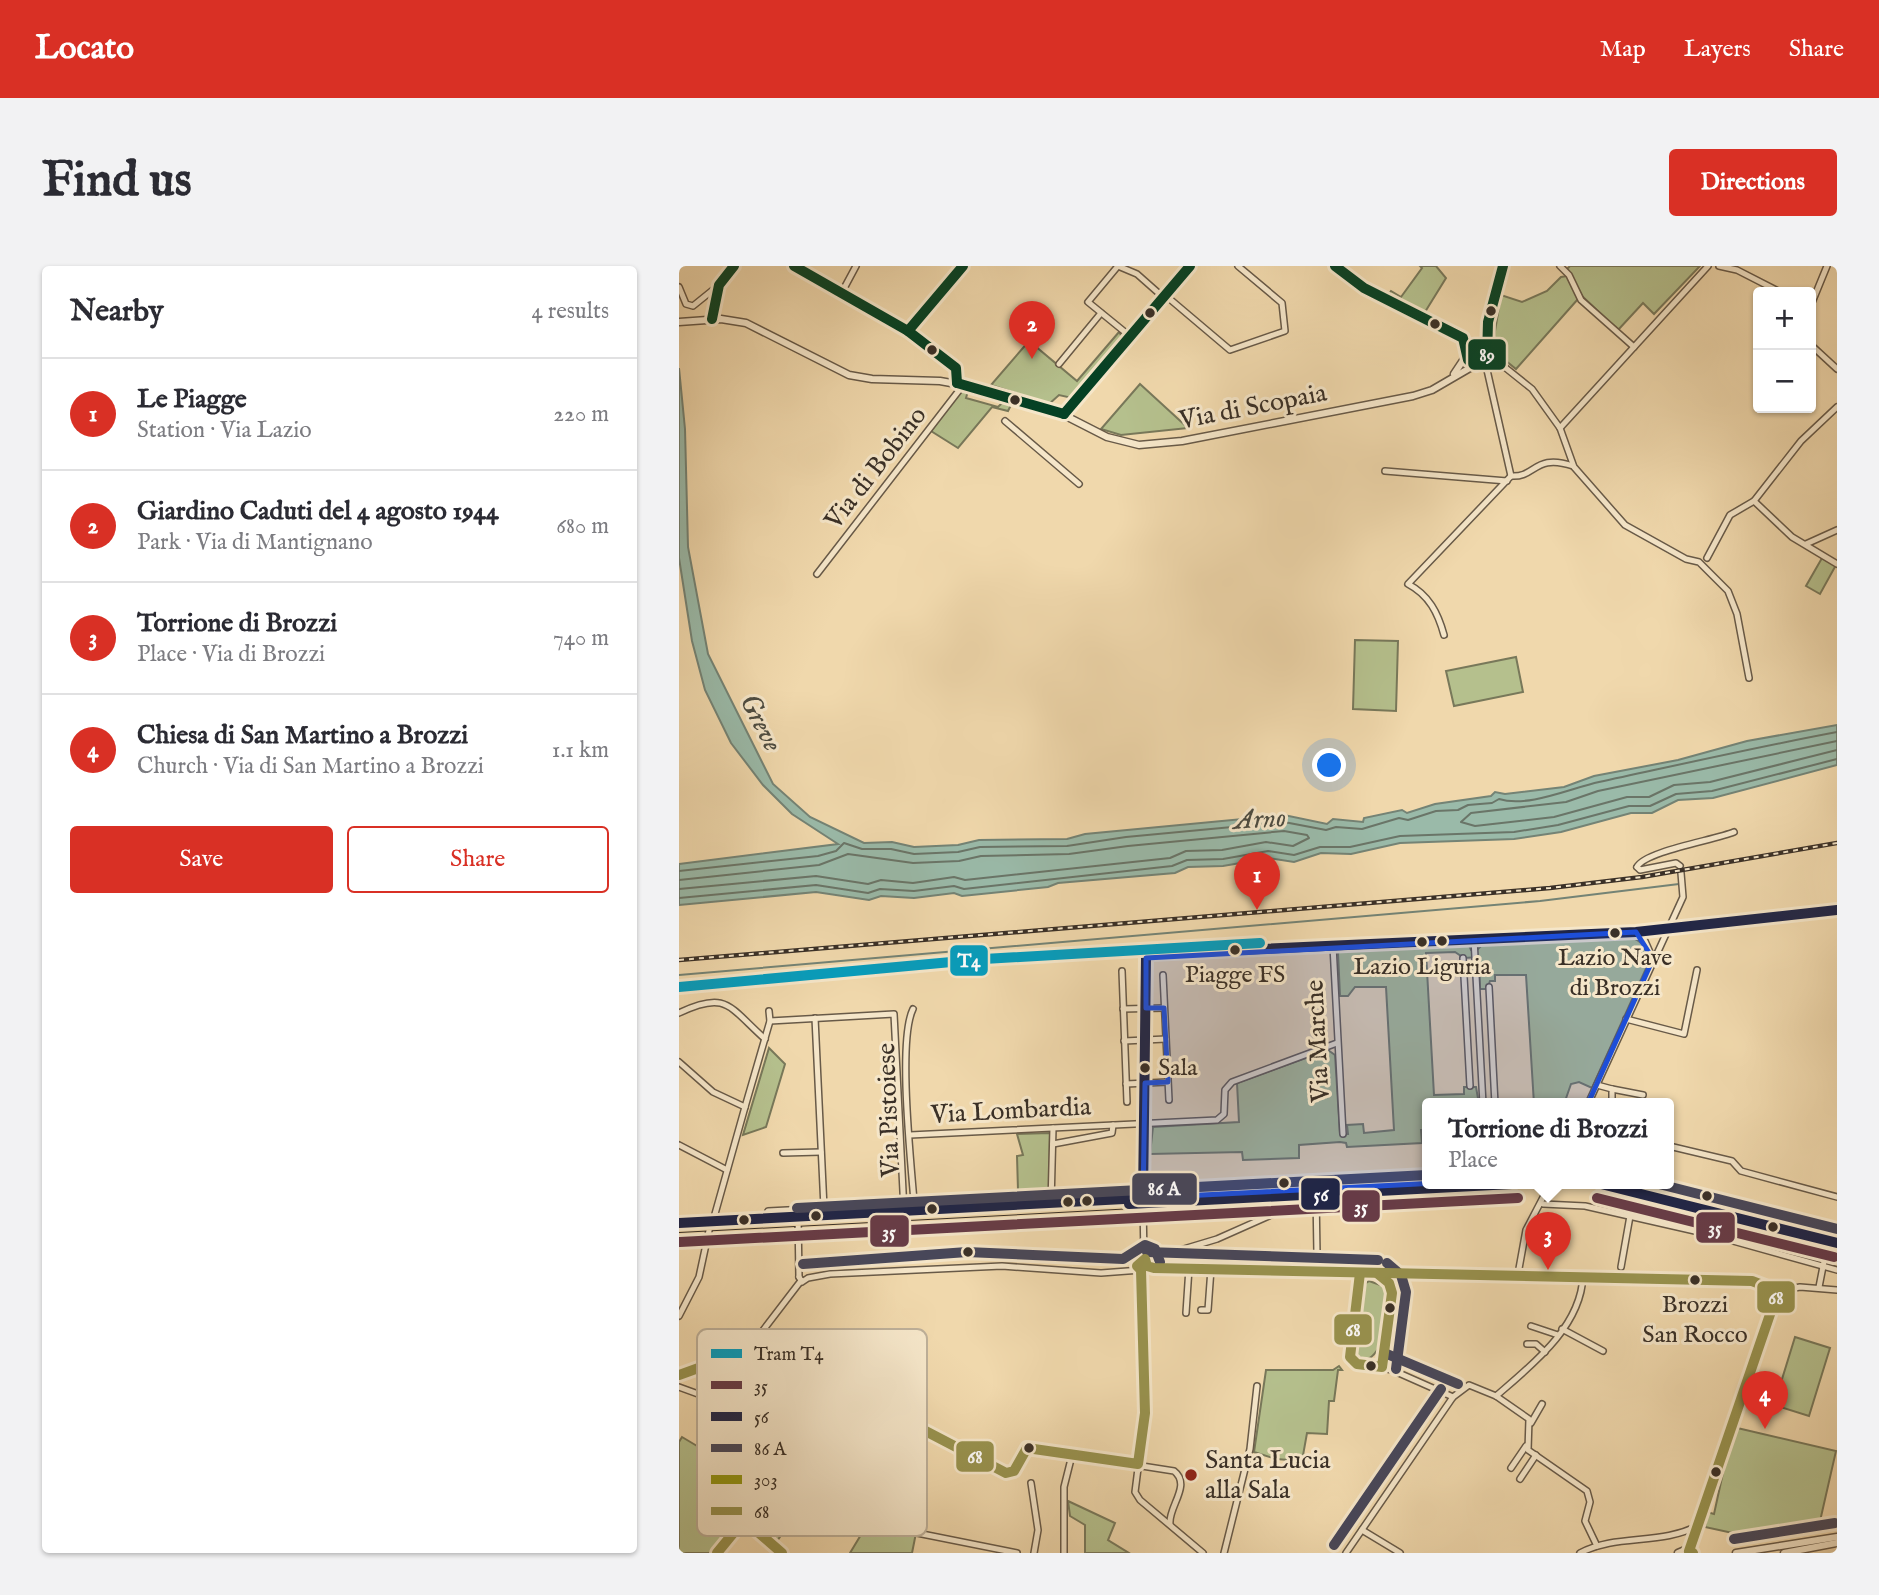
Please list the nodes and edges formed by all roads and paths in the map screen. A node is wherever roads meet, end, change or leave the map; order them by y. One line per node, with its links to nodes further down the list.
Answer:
1 (734, 266): 13 (street)
2 (794, 266): 17 (street)
3 (856, 266): 17 (street)
4 (963, 266): 22 (street)
5 (1190, 266): 18 (street)
6 (1238, 266): 18 (street)
7 (1335, 266): 29 (street)
8 (1503, 266): 24 (street)
9 (1560, 266): 26 (street)
10 (1708, 266): 26 (street)
11 (1719, 266): 15 (street)
12 (1827, 266): 16 (street)
13 (719, 285): 14 (street); 20 (street)
14 (679, 287)
15 (1770, 287)
16 (1816, 293)
17 (841, 294): 22 (street)
18 (1164, 296): 19 (street); 23 (street)
19 (1101, 313): 23 (street); 31 (street)
20 (712, 319): 21 (street, Via di Scopaia); 36 (street, Via di Scopaia)
21 (682, 322)
22 (908, 331): 36 (street)
23 (1131, 337): 38 (street)
24 (1486, 339): 25 (street); 28 (street)
25 (1478, 345): 28 (street); 29 (street)
26 (1634, 348): 40 (street)
27 (1816, 350): 33 (street)
28 (1486, 352): 30 (street); 40 (street)
29 (1467, 353): 32 (street); 35 (street)
30 (1485, 361): 32 (street, Via di Scopaia); 34 (street)
31 (1059, 364)
32 (1476, 365): 34 (street); 35 (street, Via di Scopaia)
33 (1837, 369)
34 (1486, 373): 43 (street)
35 (1451, 379): 38 (street, Via di Scopaia)
36 (960, 384): 38 (street, Via di Scopaia); 52 (street, Via di Bobino)
37 (1837, 407): 45 (street)
38 (1064, 414)
39 (1005, 421): 44 (street)
40 (1560, 428): 41 (street)
41 (1574, 467): 43 (street); 49 (street)
42 (1385, 471): 43 (street)
43 (1509, 479): 53 (street)
44 (1079, 484)
45 (1754, 501): 47 (street); 48 (street)
46 (1837, 530): 47 (street)
47 (1806, 544): 50 (street)
48 (1707, 558): 49 (street); 51 (street)
49 (1699, 562): 51 (street)
50 (1837, 564)
51 (1706, 567): 54 (street)
52 (817, 574)
53 (1444, 635)
54 (1749, 678)
55 (1734, 832): 56 (street)
56 (1679, 864)
57 (1681, 873): 59 (street)
58 (1837, 910): 59 (street)
59 (1667, 929): 60 (street); 64 (street)
60 (1636, 932): 61 (street); 64 (street)
61 (1474, 939): 62 (street); 69 (street)
62 (1333, 946): 71 (street); 87 (street, Via Marche)
63 (1463, 958): 70 (street)
64 (1653, 959): 78 (street)
65 (1697, 970): 78 (street)
66 (1122, 971): 74 (street)
67 (1163, 975): 72 (street)
68 (1489, 987): 81 (street)
69 (1477, 991): 70 (street); 80 (street)
70 (1465, 992): 82 (street)
71 (1146, 1008): 72 (street); 74 (street); 85 (street)
72 (1164, 1008): 84 (street)
73 (913, 1009): 106 (street, Via Pistoiese)
74 (1123, 1009): 86 (street)
75 (769, 1011): 79 (street)
76 (679, 1013): 83 (street)
77 (815, 1018): 79 (street); 108 (street); 118 (street)
78 (1626, 1019): 97 (street)
79 (770, 1021): 83 (street)
80 (1479, 1021): 81 (street); 82 (street); 89 (street)
81 (1490, 1021): 88 (street)
82 (1467, 1022): 90 (street)
83 (765, 1039): 109 (street)
84 (1166, 1039): 85 (street); 92 (street)
85 (1145, 1040): 86 (street); 93 (street)
86 (1124, 1041): 94 (street)
87 (1337, 1043): 110 (street, Via Lombardia); 113 (street, Via Marche)
88 (1492, 1053): 89 (street); 95 (street)
89 (1481, 1054): 90 (street); 96 (street)
90 (1468, 1055): 98 (street)
91 (679, 1062): 109 (street)
92 (1168, 1082): 93 (street); 105 (street)
93 (1145, 1083): 94 (street); 110 (street)
94 (1126, 1084): 107 (street)
95 (1494, 1084): 96 (street); 102 (street)
96 (1482, 1085): 101 (street)
97 (1597, 1085): 99 (street); 103 (street)
98 (1470, 1086)
99 (1612, 1089): 100 (street); 104 (street)
100 (1643, 1095)
101 (1483, 1098)
102 (1495, 1098)
103 (1591, 1098)
104 (1612, 1098)
105 (1168, 1100)
106 (909, 1102): 108 (street); 114 (street, Via Pistoiese)
107 (1127, 1102)
108 (898, 1103): 132 (street)
109 (745, 1107): 120 (street)
110 (1144, 1124): 111 (street, Via Lombardia); 130 (street)
111 (1113, 1125): 112 (street, Via Lombardia); 115 (street, Via Lombardia)
112 (1053, 1128): 114 (street, Via Lombardia); 115 (street)
113 (1343, 1133)
114 (910, 1135): 128 (street, Via Pistoiese)
115 (1053, 1144): 131 (street)
116 (679, 1145): 120 (street)
117 (1674, 1147): 129 (street)
118 (821, 1152): 119 (street); 134 (street)
119 (783, 1153)
120 (727, 1170): 140 (street)
121 (1422, 1184): 130 (main road, Via Pistoiese)
122 (1422, 1189): 126 (main road, Via Pistoiese)
123 (1548, 1189): 133 (street)
124 (1621, 1189): 142 (main road)
125 (1642, 1189): 142 (main road)
126 (1316, 1194): 127 (main road, Via Pistoiese); 143 (street)
127 (1301, 1195): 130 (main road, Via Pistoiese); 144 (street)
128 (914, 1197): 132 (street); 136 (street, Via Pistoiese)
129 (1837, 1197)
130 (1143, 1201): 131 (main road, Via Pistoiese); 136 (main road, Via Pistoiese); 144 (street)
131 (1051, 1203): 136 (main road, Via Pistoiese)
132 (904, 1204): 135 (main road, Via Pistoiese); 136 (main road, Via Pistoiese)
133 (1543, 1204): 137 (street); 152 (street)
134 (824, 1208): 135 (street, Via Pistoiese); 138 (street, Via Pistoiese)
135 (891, 1208): 139 (main road, Via Pistoiese)
136 (915, 1212): 139 (main road, Via Pistoiese)
137 (1630, 1216): 145 (street); 149 (street)
138 (765, 1219): 139 (main road, Via Pistoiese); 140 (main road, Via Pistoiese)
139 (798, 1219): 140 (main road, Via Pistoiese); 154 (street)
140 (711, 1223): 141 (main road, Via Pistoiese); 160 (street)
141 (679, 1225)
142 (1834, 1241): 145 (street)
143 (1359, 1258)
144 (1143, 1265): 146 (street); 154 (street); 181 (street)
145 (1822, 1266): 148 (street); 155 (street)
146 (1189, 1268): 147 (street); 159 (street)
147 (1211, 1269): 150 (street); 158 (street)
148 (1837, 1270)
149 (1621, 1272): 153 (street); 157 (street)
150 (1360, 1273): 151 (street); 167 (street)
151 (1378, 1274): 152 (street); 167 (street)
152 (1518, 1274): 153 (street)
153 (1583, 1276): 163 (street)
154 (802, 1278): 162 (street)
155 (1818, 1287): 156 (street); 157 (street)
156 (1837, 1290)
157 (1778, 1291): 186 (street)
158 (1201, 1310)
159 (1186, 1313)
160 (679, 1316)
161 (1531, 1326): 163 (street)
162 (764, 1329)
163 (1560, 1332): 165 (street); 166 (street)
164 (1527, 1344): 166 (street)
165 (1603, 1351)
166 (1545, 1352): 173 (street)
167 (1382, 1367): 174 (street)
168 (697, 1368): 169 (street)
169 (679, 1375)
170 (1257, 1386): 201 (street)
171 (679, 1387): 172 (street)
172 (697, 1394)
173 (1496, 1396): 174 (street); 176 (street)
174 (1453, 1397): 187 (street)
175 (1542, 1404): 176 (street)
176 (1531, 1423): 178 (street)
177 (927, 1431): 179 (street)
178 (1526, 1446): 180 (street); 182 (street)
179 (1072, 1455): 181 (street); 199 (street)
180 (1536, 1455): 183 (street); 193 (street)
181 (1138, 1464): 185 (street); 185 (street)
182 (1511, 1468)
183 (1520, 1479)
184 (1031, 1483): 198 (street)
185 (1167, 1521): 200 (street)
186 (1699, 1525): 193 (street); 194 (street)
187 (1362, 1530): 202 (street); 203 (street)
188 (927, 1535): 197 (street)
189 (731, 1536): 195 (street)
190 (762, 1536): 196 (street)
191 (1837, 1537): 206 (street)
192 (1837, 1543): 207 (street)
193 (1597, 1546): 204 (street)
194 (1691, 1552): 205 (street)
195 (717, 1553)
196 (782, 1553)
197 (1017, 1553)
198 (1034, 1553)
199 (1064, 1553)
200 (1203, 1553)
201 (1222, 1553)
202 (1346, 1553)
203 (1400, 1553)
204 (1580, 1553)
205 (1678, 1553)
206 (1736, 1553)
207 (1784, 1553)

